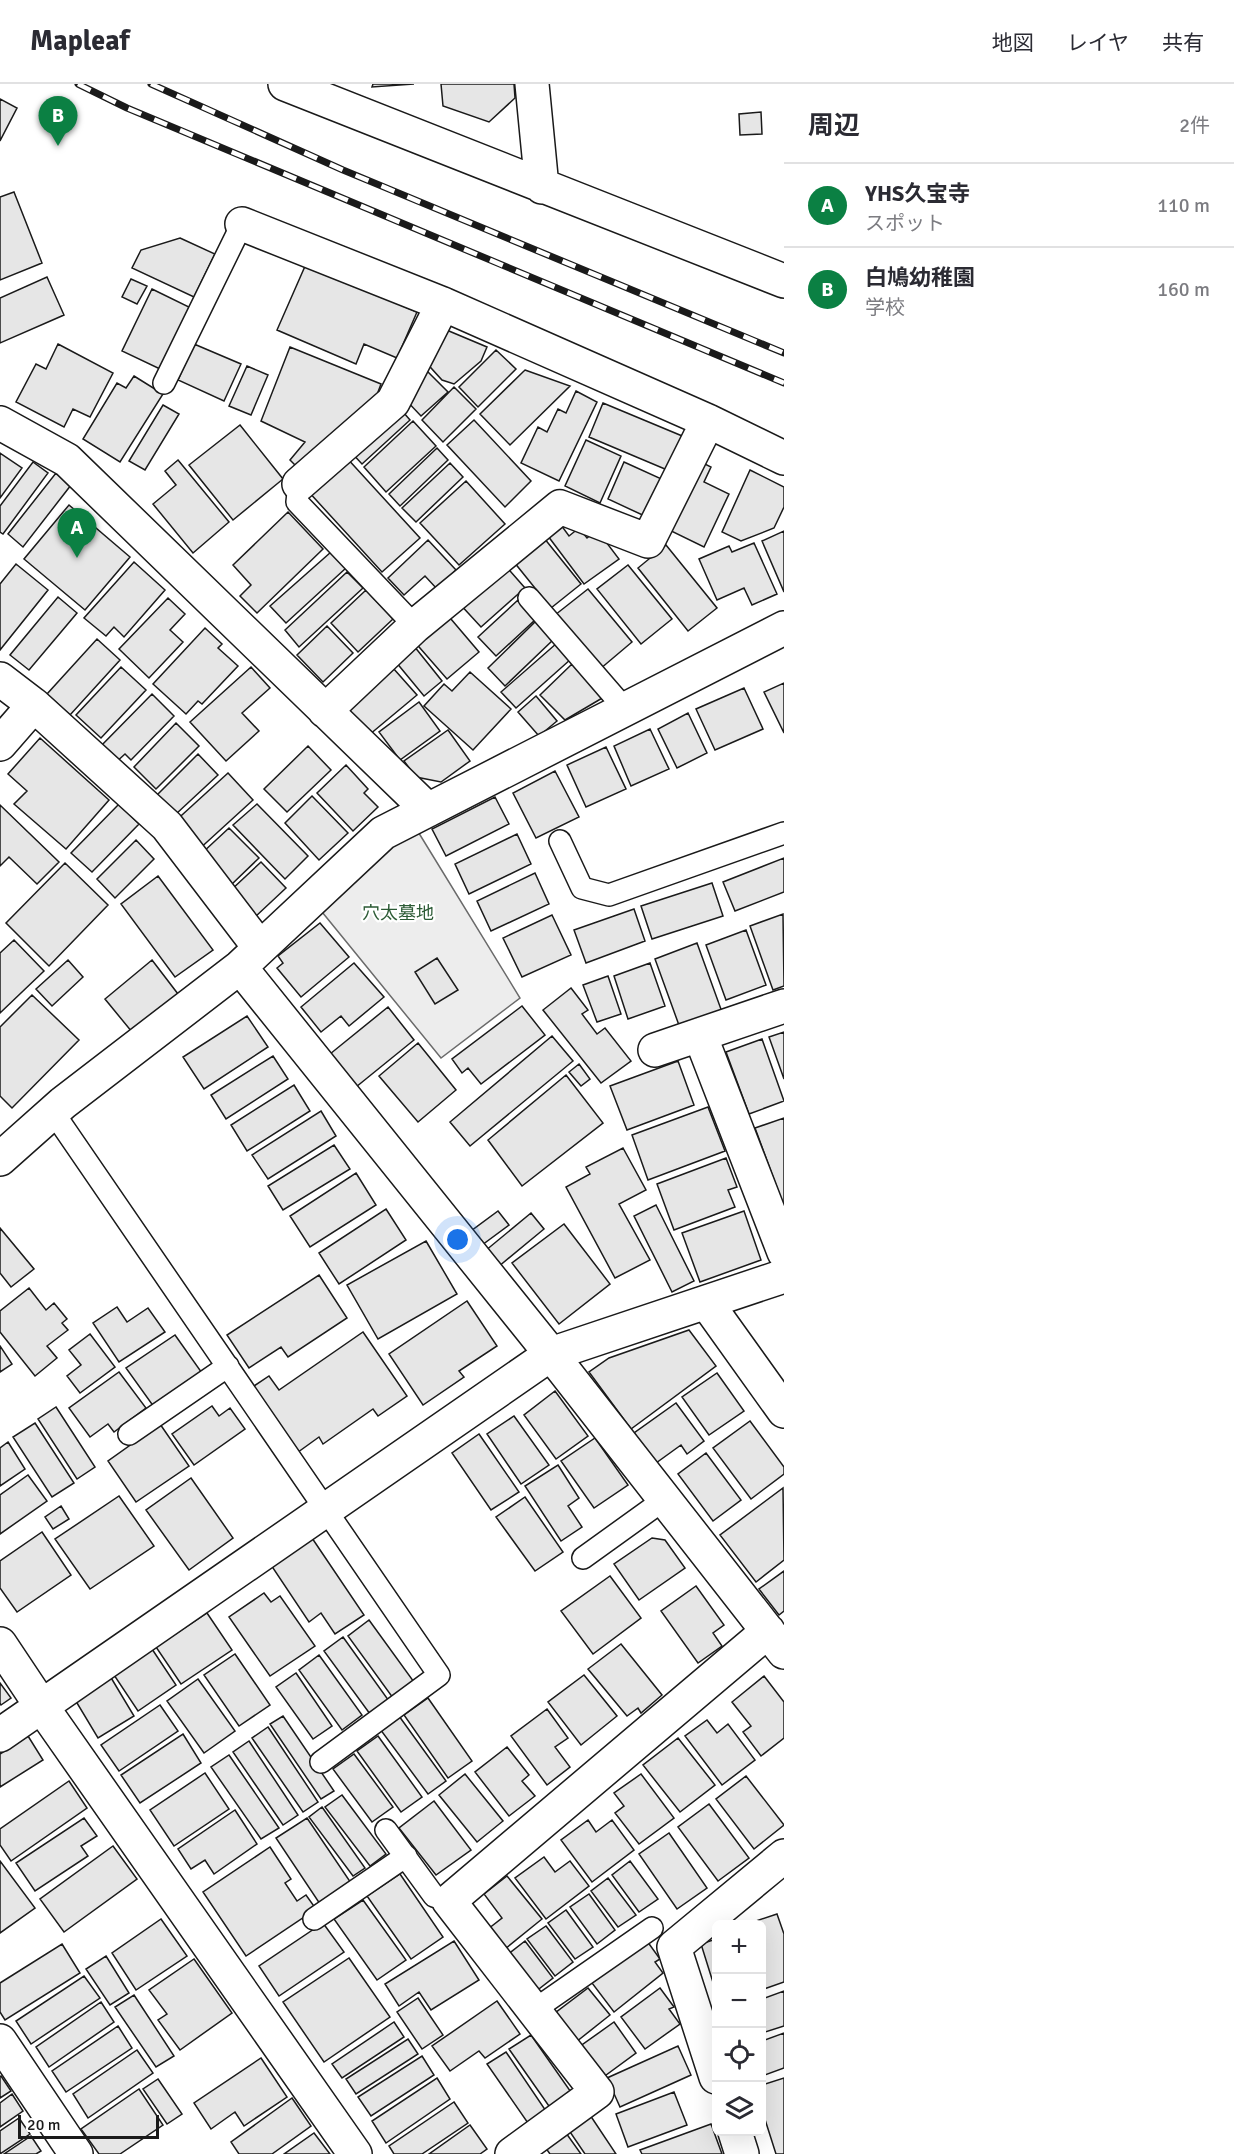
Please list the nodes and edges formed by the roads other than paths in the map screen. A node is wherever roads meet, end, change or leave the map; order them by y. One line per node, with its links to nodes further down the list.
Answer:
1 (285, 84): 3 (street)
2 (532, 84): 3 (street)
3 (542, 187): 5 (street)
4 (242, 224): 6 (street); 7 (lane)
5 (784, 281)
6 (442, 304): 8 (street); 11 (street)
7 (164, 383)
8 (708, 421): 10 (street); 13 (street)
9 (0, 423): 18 (street)
10 (784, 458)
11 (299, 484): 13 (lane)
12 (529, 598): 17 (lane)
13 (415, 626): 18 (street)
14 (784, 628): 17 (street)
15 (0, 679): 16 (street)
16 (34, 705): 19 (street); 23 (street)
17 (625, 710): 20 (street)
18 (325, 711): 20 (street)
19 (0, 744)
20 (428, 810): 23 (street)
21 (784, 833): 22 (lane)
22 (560, 841)
23 (250, 957): 27 (street); 32 (street)
24 (784, 1006): 25 (street)
25 (700, 1035): 26 (street); 29 (street)
26 (655, 1050)
27 (53, 1112): 28 (street); 33 (lane)
28 (0, 1159)
29 (784, 1252)
30 (784, 1276): 31 (street)
31 (705, 1302): 32 (street); 34 (street)
32 (551, 1354): 36 (street); 37 (street)
33 (228, 1366): 35 (lane); 37 (lane)
34 (784, 1411)
35 (129, 1434)
36 (665, 1499): 38 (lane); 39 (street)
37 (327, 1509): 41 (street); 43 (lane)
38 (583, 1558)
39 (776, 1641): 47 (street)
40 (0, 1644): 41 (street)
41 (42, 1707): 42 (street); 55 (street)
42 (0, 1735)
43 (321, 1762)
44 (386, 1830): 45 (lane)
45 (406, 1856): 47 (lane); 48 (lane)
46 (784, 1856): 52 (street)
47 (449, 1900): 50 (street)
48 (314, 1919)
49 (652, 1928): 50 (lane)
50 (534, 2010): 56 (street)
51 (0, 2041): 54 (street)
52 (712, 2062)
53 (736, 2136): 57 (street)
54 (76, 2154)
55 (355, 2154)
56 (512, 2154)
57 (742, 2154)

